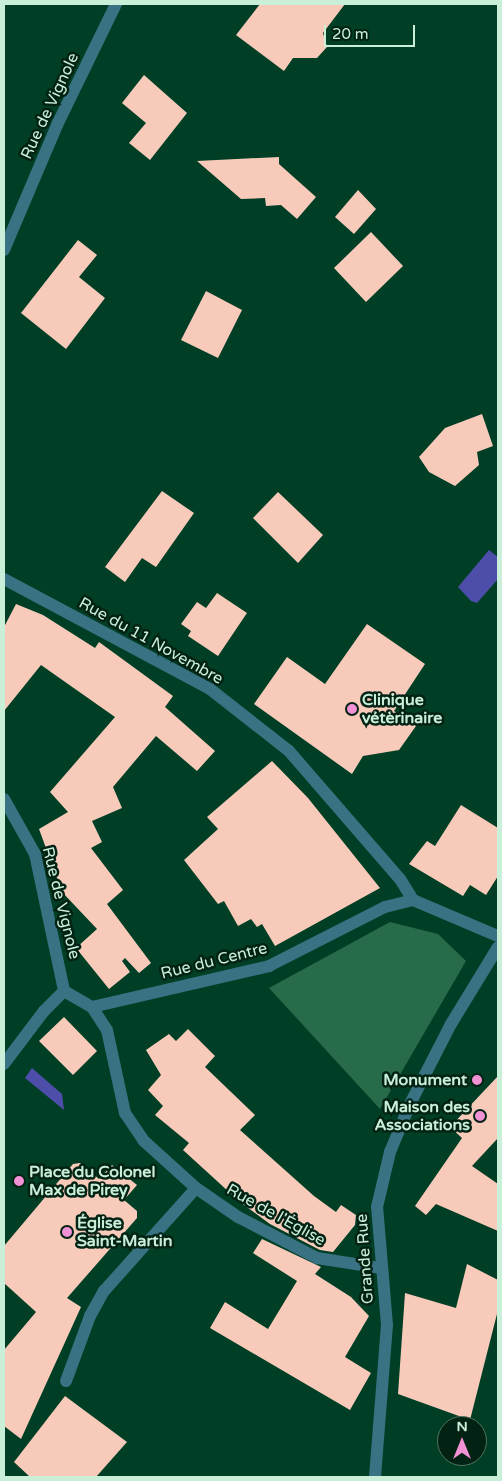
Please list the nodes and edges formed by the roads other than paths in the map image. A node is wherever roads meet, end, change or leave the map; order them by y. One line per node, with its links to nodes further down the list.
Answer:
1 (116, 4): 2 (street, Rue de Vignole)
2 (4, 250)
3 (4, 579): 5 (street, Rue du 11 Novembre)
4 (4, 799): 8 (street, Rue de Vignole)
5 (412, 900): 6 (street); 9 (street, Rue du Centre)
6 (498, 936)
7 (498, 947): 13 (street, Grande Rue)
8 (64, 992): 9 (street); 10 (street)
9 (92, 1007): 12 (street, Rue de l'Église)
10 (7, 1052): 11 (street)
11 (4, 1064)
12 (196, 1188): 13 (street, Rue de l'Église); 14 (street)
13 (381, 1268): 15 (street, Grande Rue)
14 (66, 1380)
15 (375, 1477)

